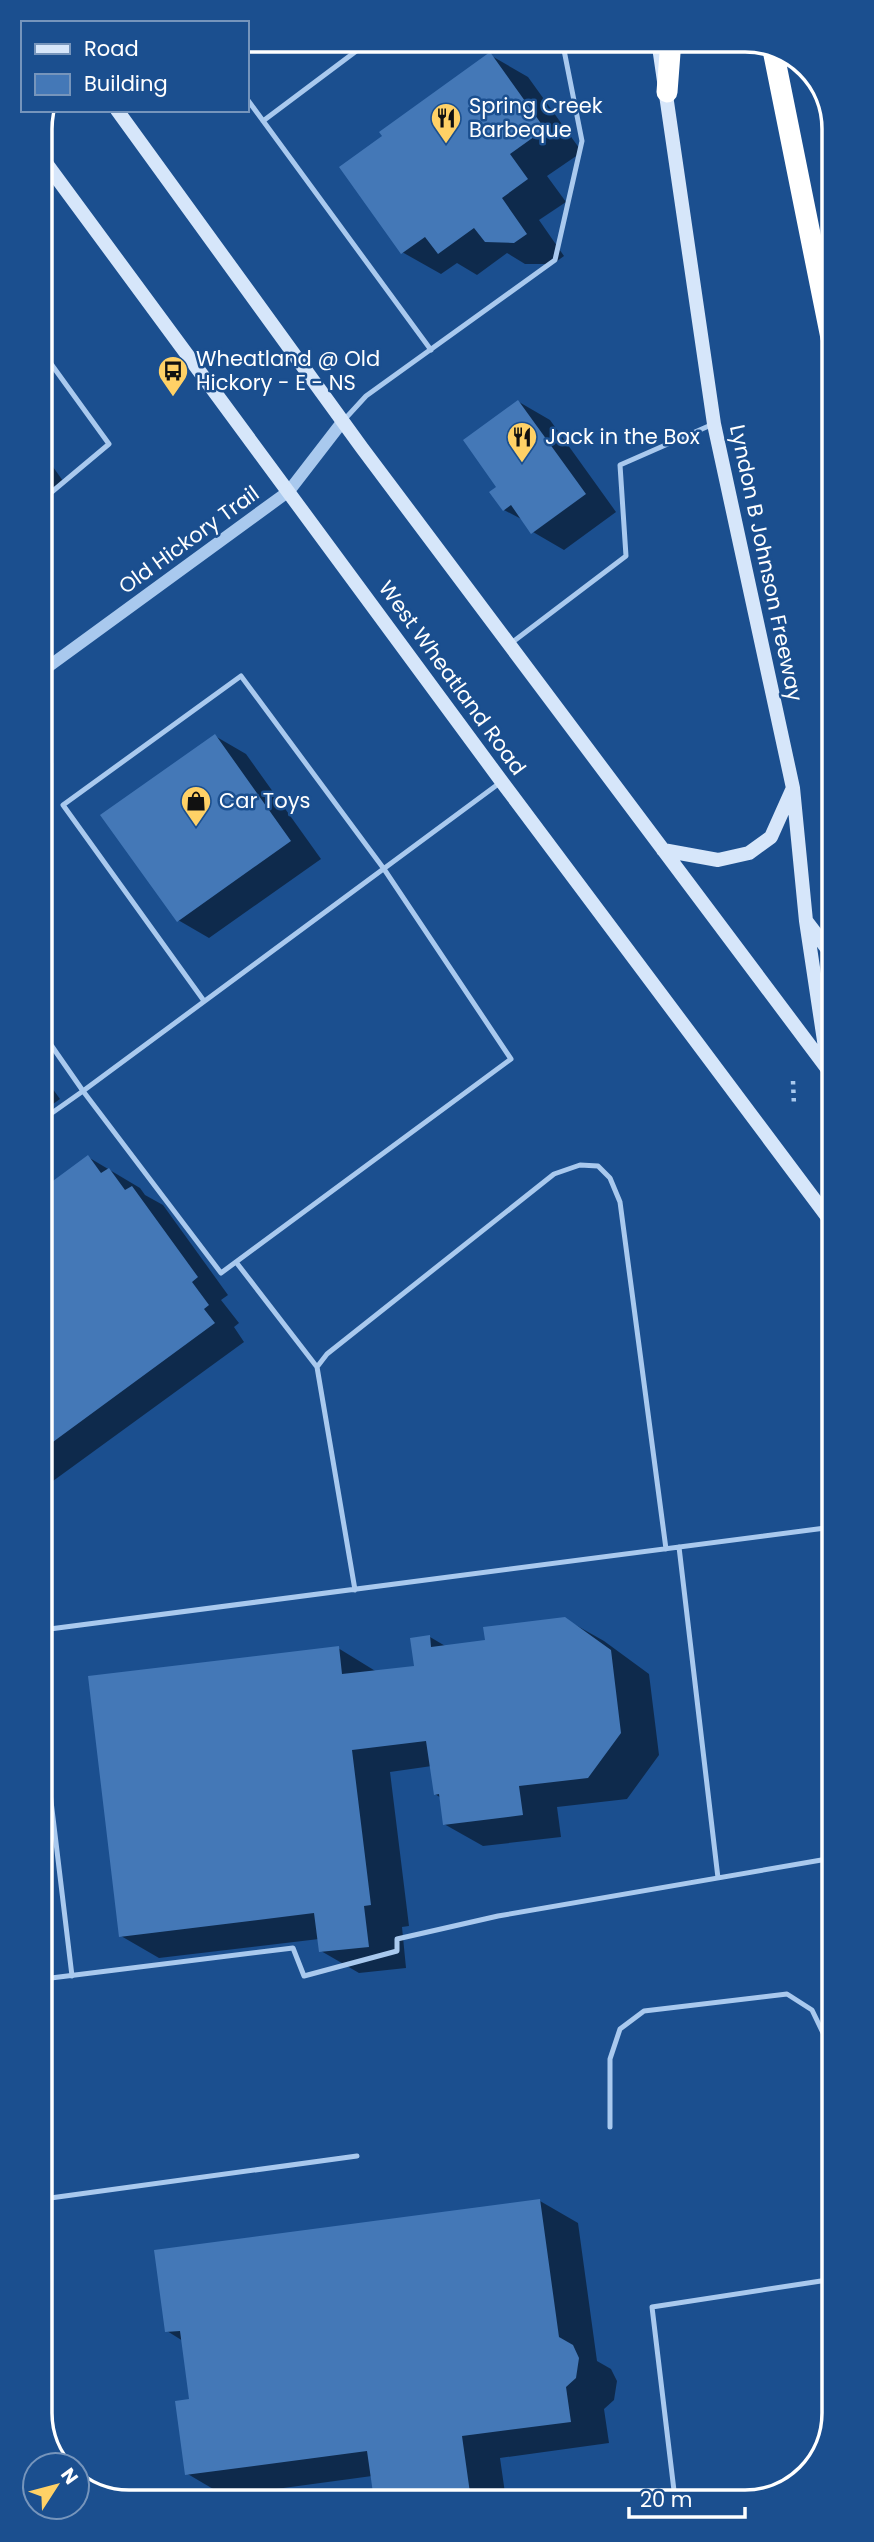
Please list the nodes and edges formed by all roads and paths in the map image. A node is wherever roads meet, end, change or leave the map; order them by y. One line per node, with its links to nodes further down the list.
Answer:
1 (355, 52): 9 (lane)
2 (565, 53): 12 (lane)
3 (660, 53): 6 (main road, Lyndon B Johnson Freeway)
4 (670, 53): 6 (highway)
5 (775, 58): 11 (highway)
6 (667, 92): 15 (main road, Lyndon B Johnson Freeway)
7 (248, 100): 9 (lane)
8 (118, 112): 14 (main road)
9 (263, 121): 12 (lane)
10 (52, 171): 17 (main road, West Wheatland Road)
11 (822, 293)
12 (431, 349): 14 (lane)
13 (52, 365): 16 (lane)
14 (343, 422): 17 (street, Old Hickory Trail); 18 (main road)
15 (714, 424): 18 (lane); 21 (main road, Lyndon B Johnson Freeway)
16 (52, 491)
17 (289, 491): 19 (street, Old Hickory Trail); 20 (main road, West Wheatland Road)
18 (509, 646): 22 (main road)
19 (52, 664)
20 (502, 782): 23 (lane); 34 (main road, West Wheatland Road)
21 (793, 789): 22 (main road); 24 (main road, Lyndon B Johnson Freeway)
22 (663, 850): 29 (main road)
23 (384, 869): 26 (lane); 26 (lane); 35 (lane)
24 (806, 921): 25 (main road); 27 (main road, Lyndon B Johnson Freeway)
25 (822, 942)
26 (204, 1001): 31 (lane)
27 (822, 1026)
28 (52, 1047): 31 (lane)
29 (822, 1063)
30 (793, 1081): 32 (path)
31 (83, 1091): 33 (lane); 35 (lane)
32 (794, 1106)
33 (52, 1113)
34 (822, 1210)
35 (236, 1262): 36 (lane)
36 (317, 1367): 39 (lane); 40 (lane)
37 (822, 1528): 38 (lane)
38 (679, 1547): 39 (lane); 44 (lane)
39 (666, 1549): 40 (lane)
40 (355, 1590): 41 (lane)
41 (52, 1629)
42 (52, 1809): 45 (lane)
43 (822, 1860): 44 (lane)
44 (718, 1878): 45 (lane)
45 (72, 1976): 46 (lane)
46 (52, 1978)
47 (822, 2031): 48 (lane)
48 (610, 2127)
49 (357, 2156): 50 (lane)
50 (52, 2198)
51 (822, 2281): 52 (lane)
52 (674, 2490)

